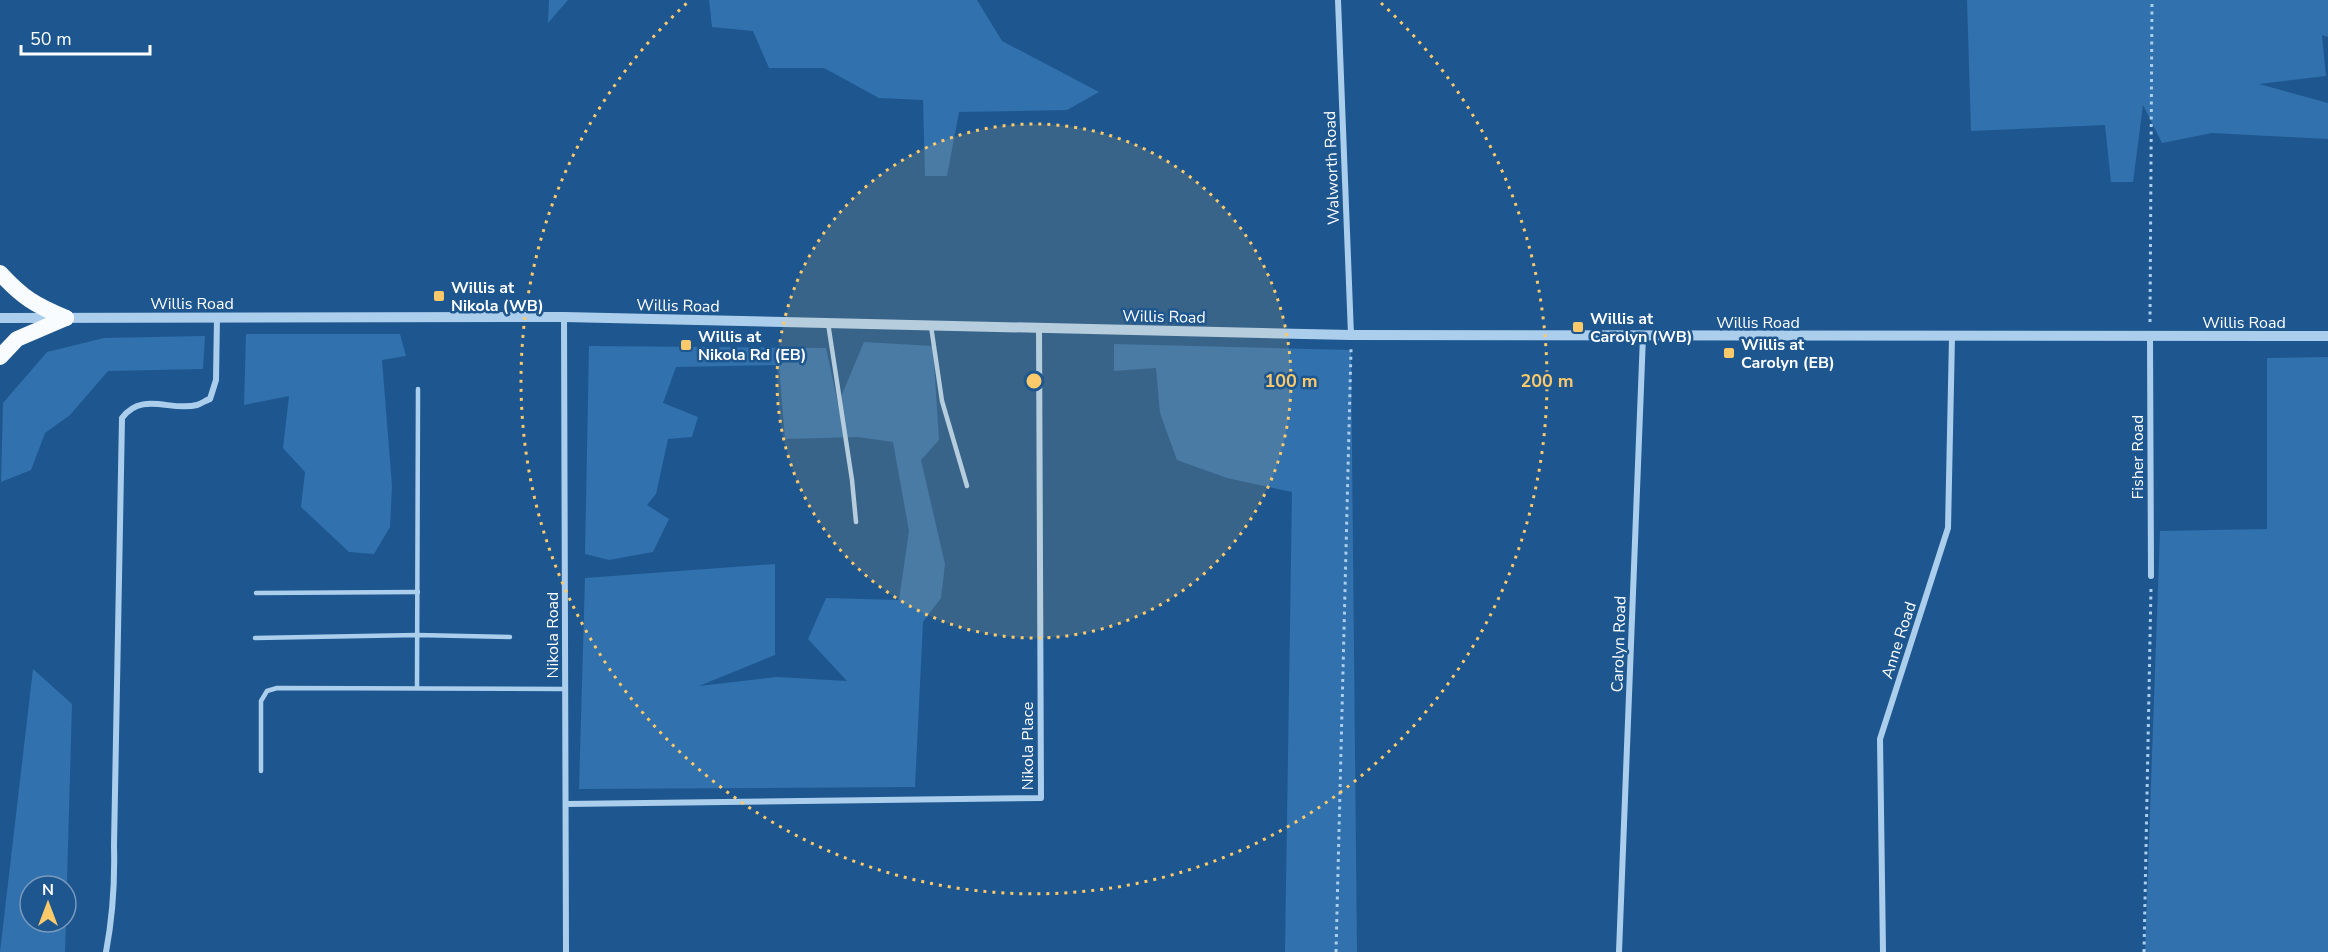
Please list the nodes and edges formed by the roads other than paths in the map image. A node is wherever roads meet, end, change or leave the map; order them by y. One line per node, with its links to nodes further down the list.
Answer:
1 (1338, 0): 10 (street, Walworth Road)
2 (0, 273): 6 (highway)
3 (217, 317): 4 (street, Willis Road); 6 (street, Willis Road); 29 (street)
4 (564, 317): 7 (street, Willis Road); 26 (street, Nikola Road)
5 (0, 318): 6 (street, Willis Road)
6 (66, 318): 15 (highway)
7 (828, 323): 8 (street, Willis Road); 18 (lane)
8 (931, 326): 9 (street, Willis Road); 17 (lane)
9 (1039, 328): 10 (street, Willis Road); 28 (street, Nikola Place)
10 (1351, 335): 11 (street, Willis Road)
11 (1643, 336): 13 (street, Willis Road); 31 (street, Carolyn Road)
12 (2328, 336): 14 (street, Willis Road)
13 (1952, 337): 14 (street, Willis Road); 32 (street, Anne Road)
14 (2150, 337): 19 (street, Fisher Road)
15 (0, 357)
16 (418, 389): 20 (lane)
17 (967, 486)
18 (856, 522)
19 (2151, 576)
20 (418, 592): 21 (lane); 22 (lane)
21 (256, 593)
22 (417, 636): 23 (lane); 24 (lane); 25 (lane)
23 (510, 637)
24 (255, 638)
25 (417, 688): 26 (lane); 27 (lane)
26 (566, 689): 28 (street, Nikola Road)
27 (261, 771)
28 (566, 804): 30 (street, Nikola Road)
29 (106, 952)
30 (566, 952)
31 (1619, 952)
32 (1882, 952)

